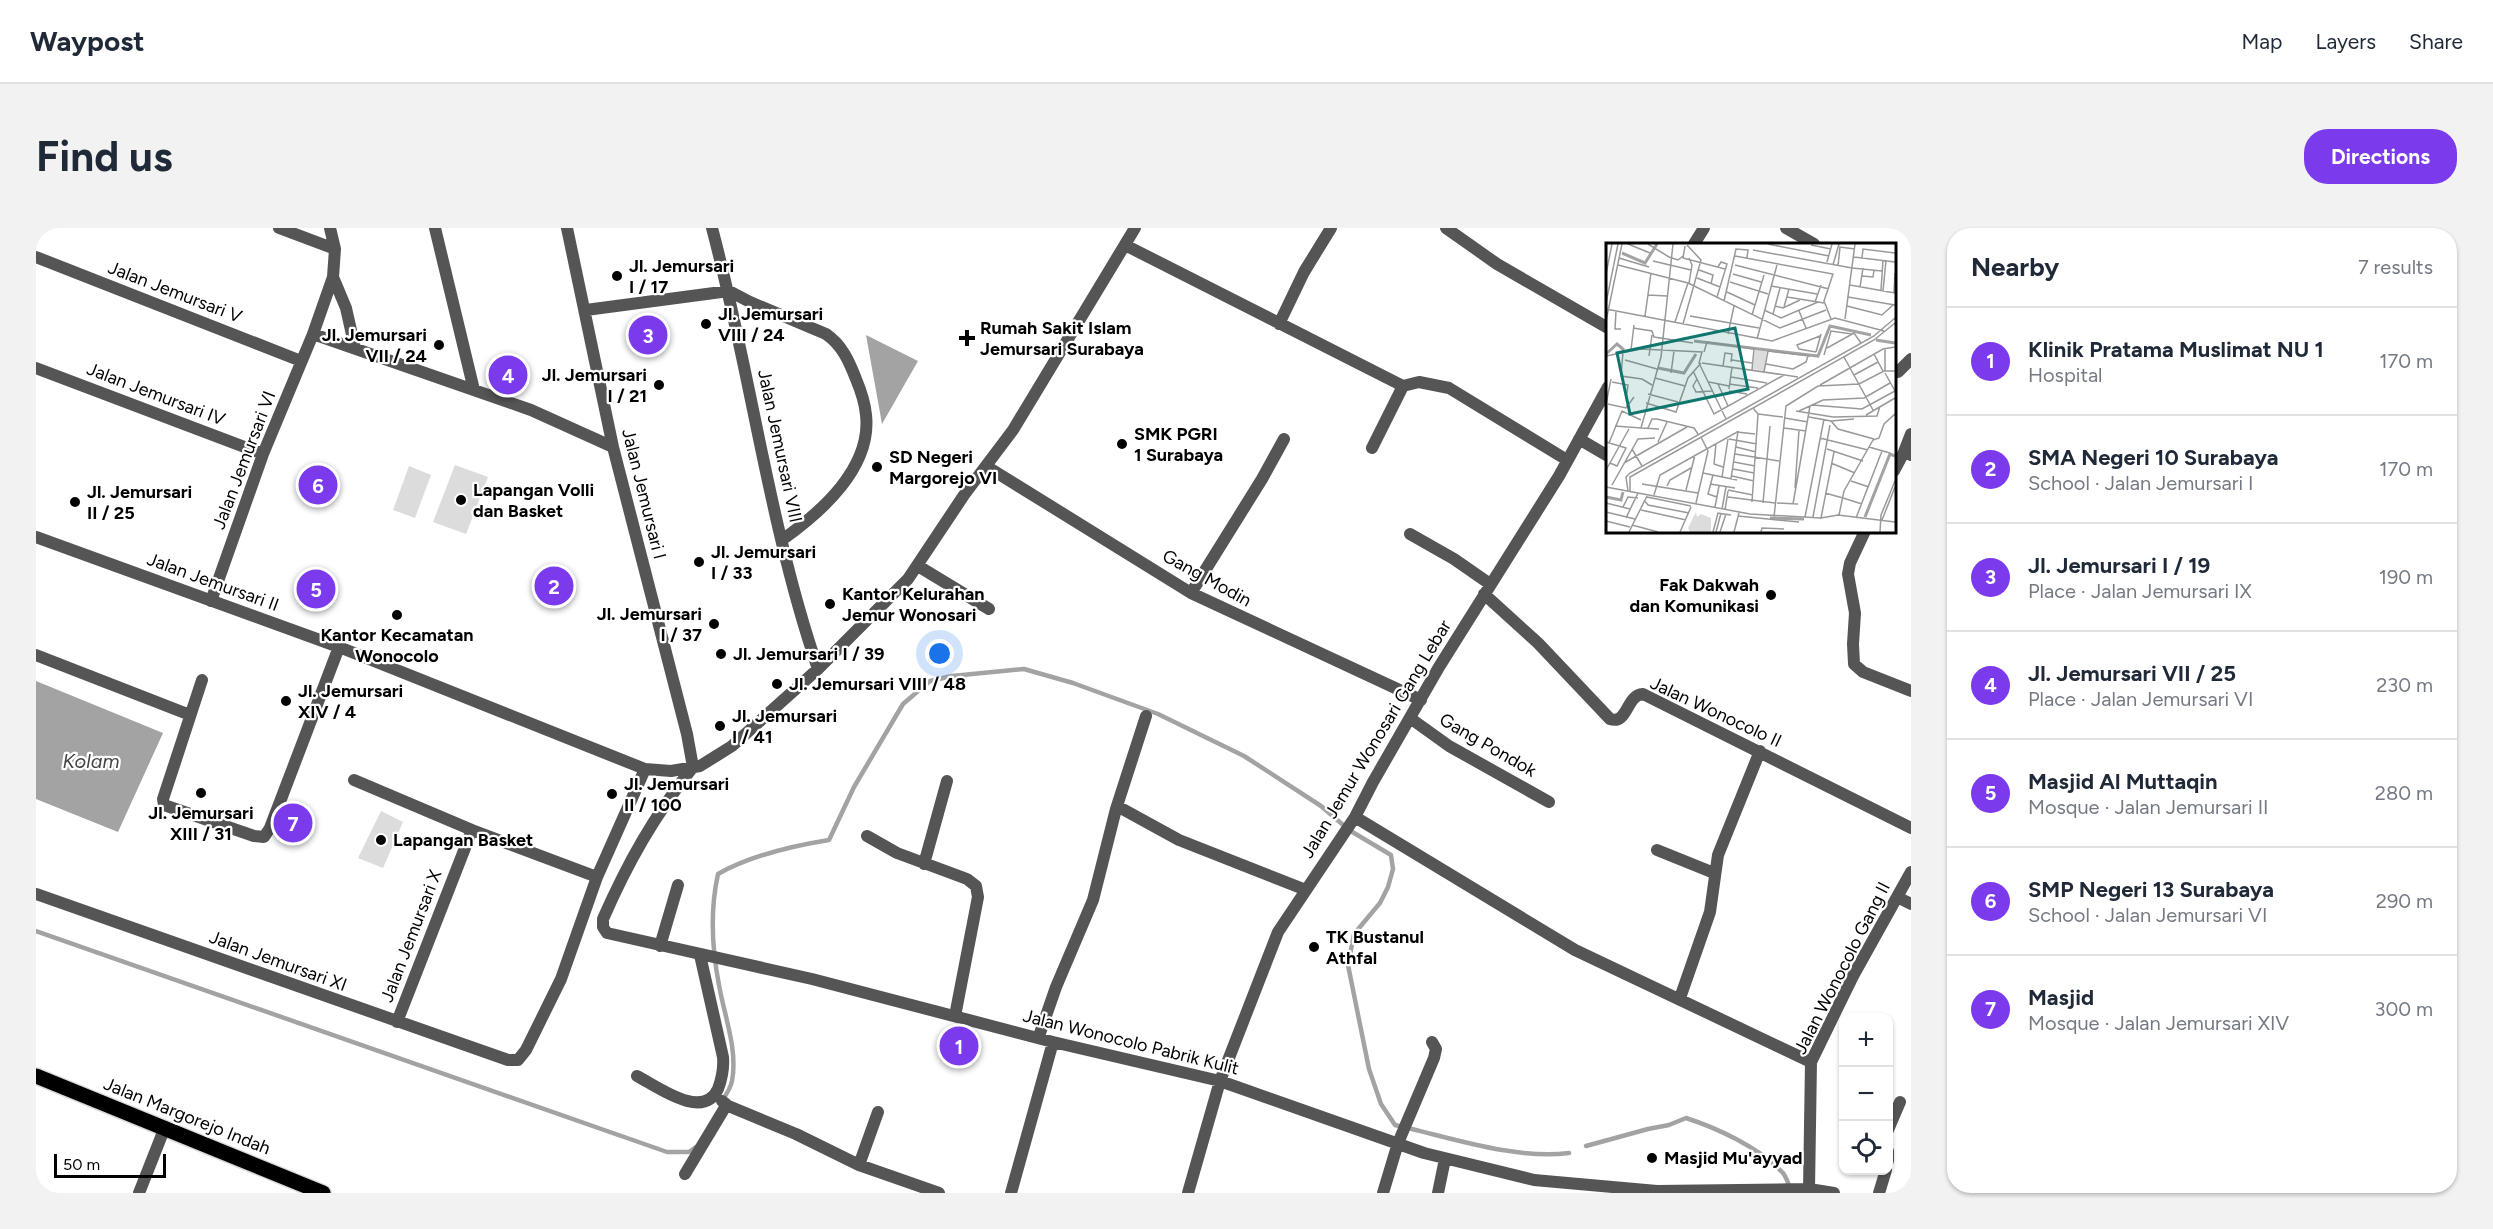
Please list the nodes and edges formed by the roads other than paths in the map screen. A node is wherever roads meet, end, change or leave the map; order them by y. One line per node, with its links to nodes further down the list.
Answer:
1 (279, 228): 14 (street)
2 (330, 228): 14 (street, Jalan Jemursari VI)
3 (435, 228): 28 (street)
4 (567, 228): 18 (street, Jalan Jemursari I)
5 (712, 228): 17 (street, Jalan Jemursari VIII)
6 (1135, 228): 13 (street)
7 (1331, 228): 19 (street)
8 (1446, 228): 20 (street)
9 (1704, 228): 11 (street)
10 (1786, 228): 12 (street)
11 (1695, 243)
12 (1812, 243)
13 (1126, 245): 19 (street); 39 (street)
14 (335, 249): 16 (street, Jalan Jemursari VI)
15 (36, 257): 24 (street, Jalan Jemursari V)
16 (333, 278): 21 (street, Jalan Jemursari VI); 22 (street, Jalan Jemursari VI)
17 (729, 291): 18 (street); 44 (street, Jalan Jemursari VIII); 44 (street)
18 (586, 310): 33 (street, Jalan Jemursari I)
19 (1279, 324): 27 (street)
20 (1606, 327)
21 (313, 333): 22 (street); 24 (street, Jalan Jemursari VI)
22 (355, 348): 28 (street)
23 (1911, 359): 26 (street)
24 (302, 361): 35 (street, Jalan Jemursari VI)
25 (36, 368): 35 (street, Jalan Jemursari IV)
26 (1896, 372)
27 (1403, 386): 34 (street); 38 (street)
28 (474, 390): 33 (street)
29 (1606, 391): 32 (street, Jalan Jemur Wonosari Gang Lebar)
30 (1911, 434): 36 (street)
31 (1284, 440): 47 (street)
32 (1579, 440): 37 (street); 38 (street, Jalan Jemur Wonosari Gang Lebar)
33 (613, 447): 60 (street, Jalan Jemursari I)
34 (1372, 448)
35 (263, 454): 48 (street, Jalan Jemursari VI)
36 (1907, 454): 40 (street)
37 (1606, 455)
38 (1567, 460): 46 (street, Jalan Jemur Wonosari Gang Lebar)
39 (986, 466): 45 (street); 47 (street, Gang Modin)
40 (1896, 468)
41 (1865, 532): 54 (street)
42 (1410, 534): 46 (street)
43 (36, 537): 48 (street, Jalan Jemursari II)
44 (782, 540): 52 (street, Jalan Jemursari VIII)
45 (918, 566): 49 (street); 52 (street)
46 (1487, 589): 55 (street, Jalan Jemur Wonosari Gang Lebar); 59 (street, Jalan Wonocolo II)
47 (1191, 593): 55 (street, Gang Modin)
48 (211, 601): 50 (street, Jalan Jemursari II)
49 (989, 609)
50 (339, 647): 56 (street); 61 (street, Jalan Jemursari II)
51 (36, 655): 56 (street)
52 (818, 669): 60 (street)
53 (202, 680): 56 (street)
54 (1911, 691)
55 (1420, 700): 58 (street, Jalan Jemur Wonosari Gang Lebar)
56 (190, 715)
57 (1146, 716): 65 (street)
58 (1410, 718): 64 (street, Gang Pondok); 66 (street, Jalan Jemur Wonosari Gang Lebar)
59 (1760, 751): 67 (street, Jalan Wonocolo II); 73 (street)
60 (693, 768): 61 (street); 80 (street, Jalan Wonocolo Pabrik Kulit)
61 (645, 769): 74 (street)
62 (354, 780): 68 (street)
63 (947, 781): 71 (street)
64 (1549, 802)
65 (1117, 806): 76 (street); 85 (street)
66 (1350, 824): 76 (street, Jalan Jemur Wonosari Gang Lebar); 82 (street)
67 (1911, 828)
68 (471, 830): 74 (street); 84 (street, Jalan Jemursari X)
69 (867, 836): 71 (street)
70 (1656, 850): 73 (street)
71 (924, 864): 83 (street)
72 (1911, 872): 78 (street, Jalan Wonocolo Gang II)
73 (1714, 873): 82 (street)
74 (597, 877): 84 (street, Jalan Jemursari XI)
75 (678, 885): 80 (street)
76 (1306, 890): 91 (street, Jalan Jemur Wonosari Gang Lebar)
77 (36, 894): 84 (street, Jalan Jemursari XI)
78 (1897, 897): 79 (street); 88 (street, Jalan Wonocolo Gang II)
79 (1911, 904)
80 (660, 946): 81 (street, Jalan Wonocolo Pabrik Kulit)
81 (703, 955): 83 (street, Jalan Wonocolo Pabrik Kulit); 92 (street)
82 (1680, 998): 88 (street)
83 (955, 1016): 85 (street, Jalan Wonocolo Pabrik Kulit)
84 (397, 1022)
85 (1039, 1036): 86 (street, Jalan Wonocolo Pabrik Kulit)
86 (1053, 1042): 91 (street, Jalan Wonocolo Pabrik Kulit); 106 (street)
87 (1432, 1042): 97 (street)
88 (1812, 1062): 102 (street, Jalan Wonocolo Gang II)
89 (36, 1076): 96 (main road, Jalan Margorejo Indah)
90 (637, 1076): 92 (street)
91 (1220, 1081): 97 (street, Jalan Wonocolo Pabrik Kulit); 107 (street, Jalan Jemur Wonosari Gang Lebar)
92 (720, 1101): 99 (street); 100 (street)
93 (1900, 1102): 95 (street)
94 (878, 1112): 99 (street)
95 (1892, 1121)
96 (165, 1127): 103 (street); 104 (main road, Jalan Margorejo Indah)
97 (1401, 1138): 98 (street, Jalan Wonocolo Pabrik Kulit); 108 (street)
98 (1445, 1159): 109 (street); 110 (street, Jalan Wonocolo Pabrik Kulit)
99 (859, 1165): 105 (street)
100 (685, 1174)
101 (1884, 1175): 112 (street)
102 (1808, 1189): 110 (street, Jalan Wonocolo Pabrik Kulit); 111 (street, Jalan Wonocolo Pabrik Kulit)
103 (139, 1193)
104 (323, 1193)
105 (939, 1193)
106 (1011, 1193)
107 (1188, 1193)
108 (1383, 1193)
109 (1438, 1193)
110 (1693, 1193)
111 (1834, 1193)
112 (1879, 1193)

